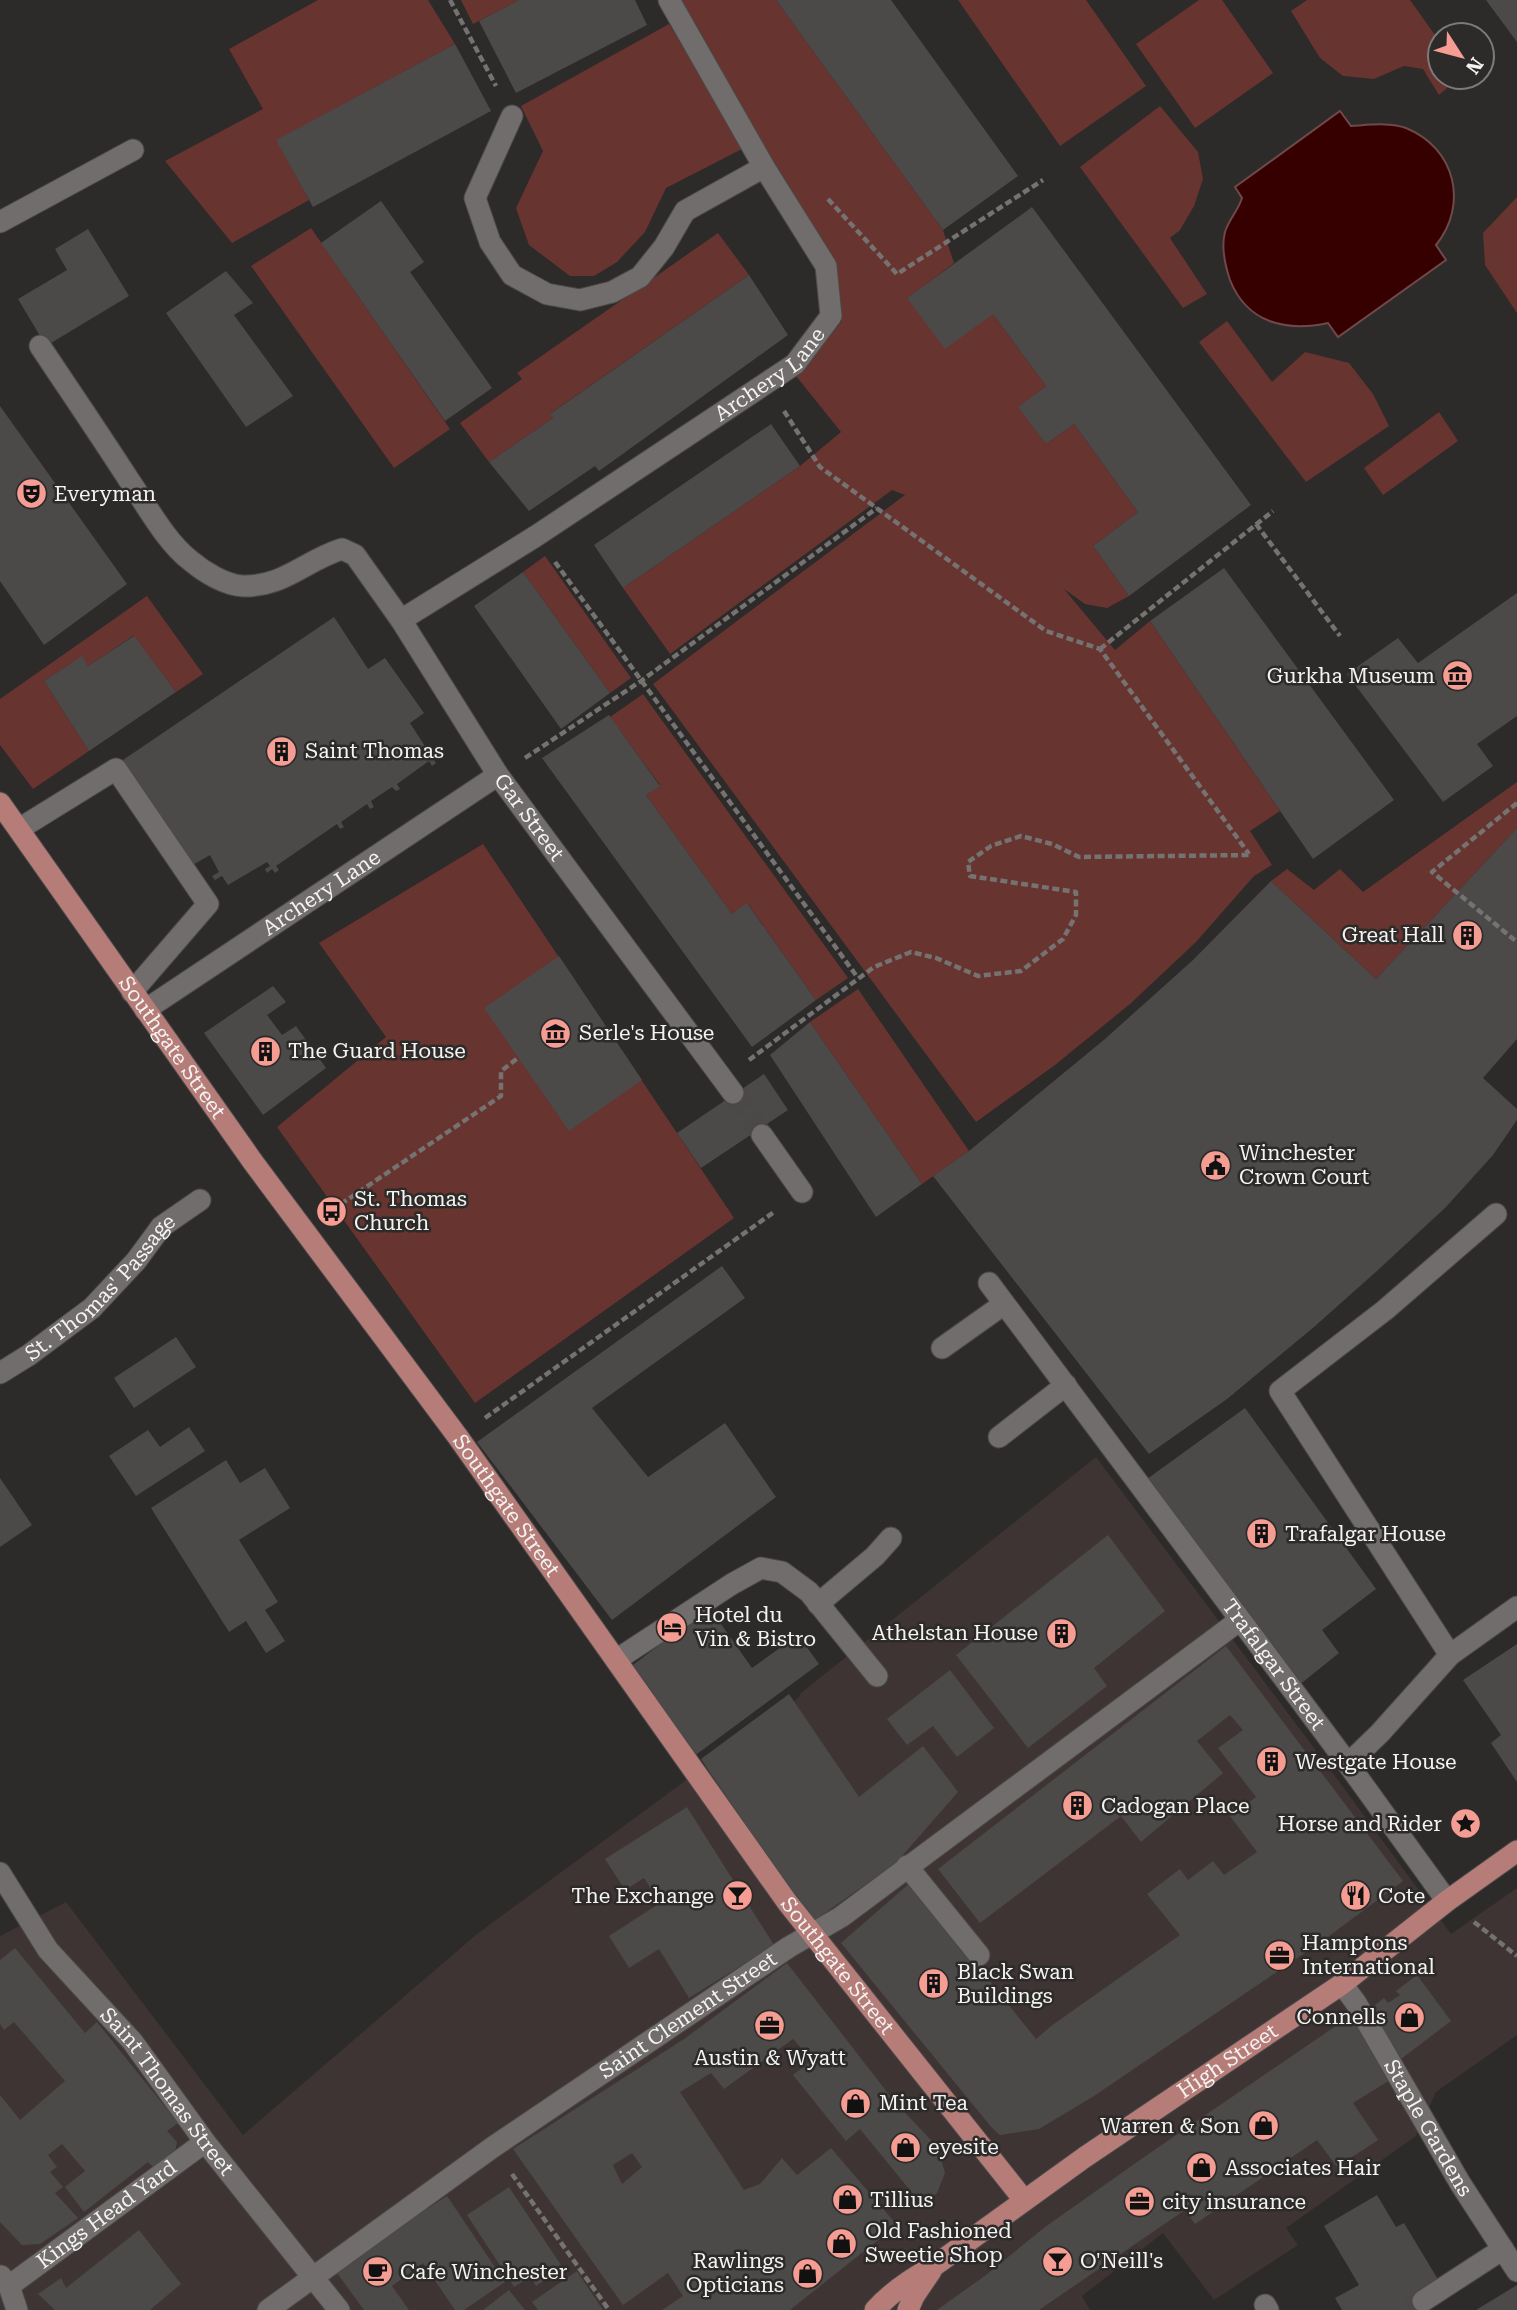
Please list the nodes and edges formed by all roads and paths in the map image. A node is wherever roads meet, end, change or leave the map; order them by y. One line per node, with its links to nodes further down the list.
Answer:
1 (450, 0): 3 (path)
2 (669, 0): 5 (street, Archery Lane)
3 (512, 116): 5 (street)
4 (133, 150): 7 (street)
5 (764, 167): 10 (street, Archery Lane)
6 (1043, 180): 8 (path)
7 (0, 222)
8 (897, 274)
9 (40, 346): 15 (street, Gar Street)
10 (765, 383): 11 (path); 14 (street, Archery Lane)
11 (877, 508): 17 (path); 18 (path)
12 (1273, 511): 13 (path)
13 (1256, 524): 16 (path); 17 (path)
14 (536, 536): 15 (street, Archery Lane); 18 (path)
15 (401, 620): 19 (street, Gar Street)
16 (1340, 636)
17 (1101, 649): 24 (path)
18 (641, 681): 19 (path); 24 (path)
19 (498, 775): 26 (street, Archery Lane); 28 (street, Gar Street)
20 (0, 803): 22 (main road, Southgate Street)
21 (1517, 803): 23 (path)
22 (19, 829): 25 (main road, Southgate Street); 25 (street)
23 (1517, 942)
24 (858, 978): 28 (path)
25 (132, 992): 26 (main road, Southgate Street)
26 (145, 1010): 33 (main road, Southgate Street)
27 (518, 1058): 33 (path)
28 (728, 1086)
29 (762, 1135): 30 (street)
30 (802, 1192): 39 (path)
31 (200, 1200): 37 (street, St. Thomas' Passage)
32 (1496, 1214): 45 (street)
33 (305, 1231): 39 (main road, Southgate Street)
34 (989, 1283): 35 (street, Trafalgar Street)
35 (1004, 1304): 36 (street); 38 (street, Trafalgar Street)
36 (943, 1348)
37 (0, 1373)
38 (1066, 1385): 40 (street); 44 (street, Trafalgar Street)
39 (458, 1437): 46 (main road, Southgate Street)
40 (999, 1437)
41 (891, 1538): 42 (street)
42 (818, 1604): 46 (street); 47 (street)
43 (1517, 1607): 45 (street)
44 (1240, 1620): 48 (street, Trafalgar Street); 50 (street, Saint Clement Street)
45 (1450, 1655): 48 (street)
46 (616, 1660): 53 (main road, Southgate Street)
47 (877, 1676)
48 (1348, 1764): 52 (street, Trafalgar Street)
49 (1517, 1851): 52 (main road, High Street)
50 (908, 1866): 53 (street, Saint Clement Street); 55 (street)
51 (0, 1873): 58 (street, Saint Thomas Street)
52 (1447, 1901): 57 (main road, High Street)
53 (812, 1932): 59 (street, Saint Clement Street); 60 (main road, Southgate Street)
54 (1487, 1933): 56 (path)
55 (979, 1955)
56 (1517, 1956)
57 (1342, 1984): 60 (main road, High Street); 61 (street, Staple Gardens)
58 (205, 2142): 64 (street, Saint Thomas Street); 65 (street, Kings Head Yard)
59 (493, 2147): 64 (street, Saint Clement Street); 70 (path)
60 (1024, 2200): 62 (main road, High Street)
61 (1503, 2249): 63 (street, Staple Gardens); 66 (street)
62 (934, 2266): 71 (main road, High Street); 72 (main road, High Street)
63 (1517, 2271)
64 (313, 2276): 68 (street, Saint Clement Street); 69 (street, Saint Thomas Street)
65 (4, 2280): 67 (street)
66 (1423, 2301)
67 (17, 2310)
68 (268, 2310)
69 (339, 2310)
70 (610, 2310)
71 (875, 2310)
72 (908, 2310)

